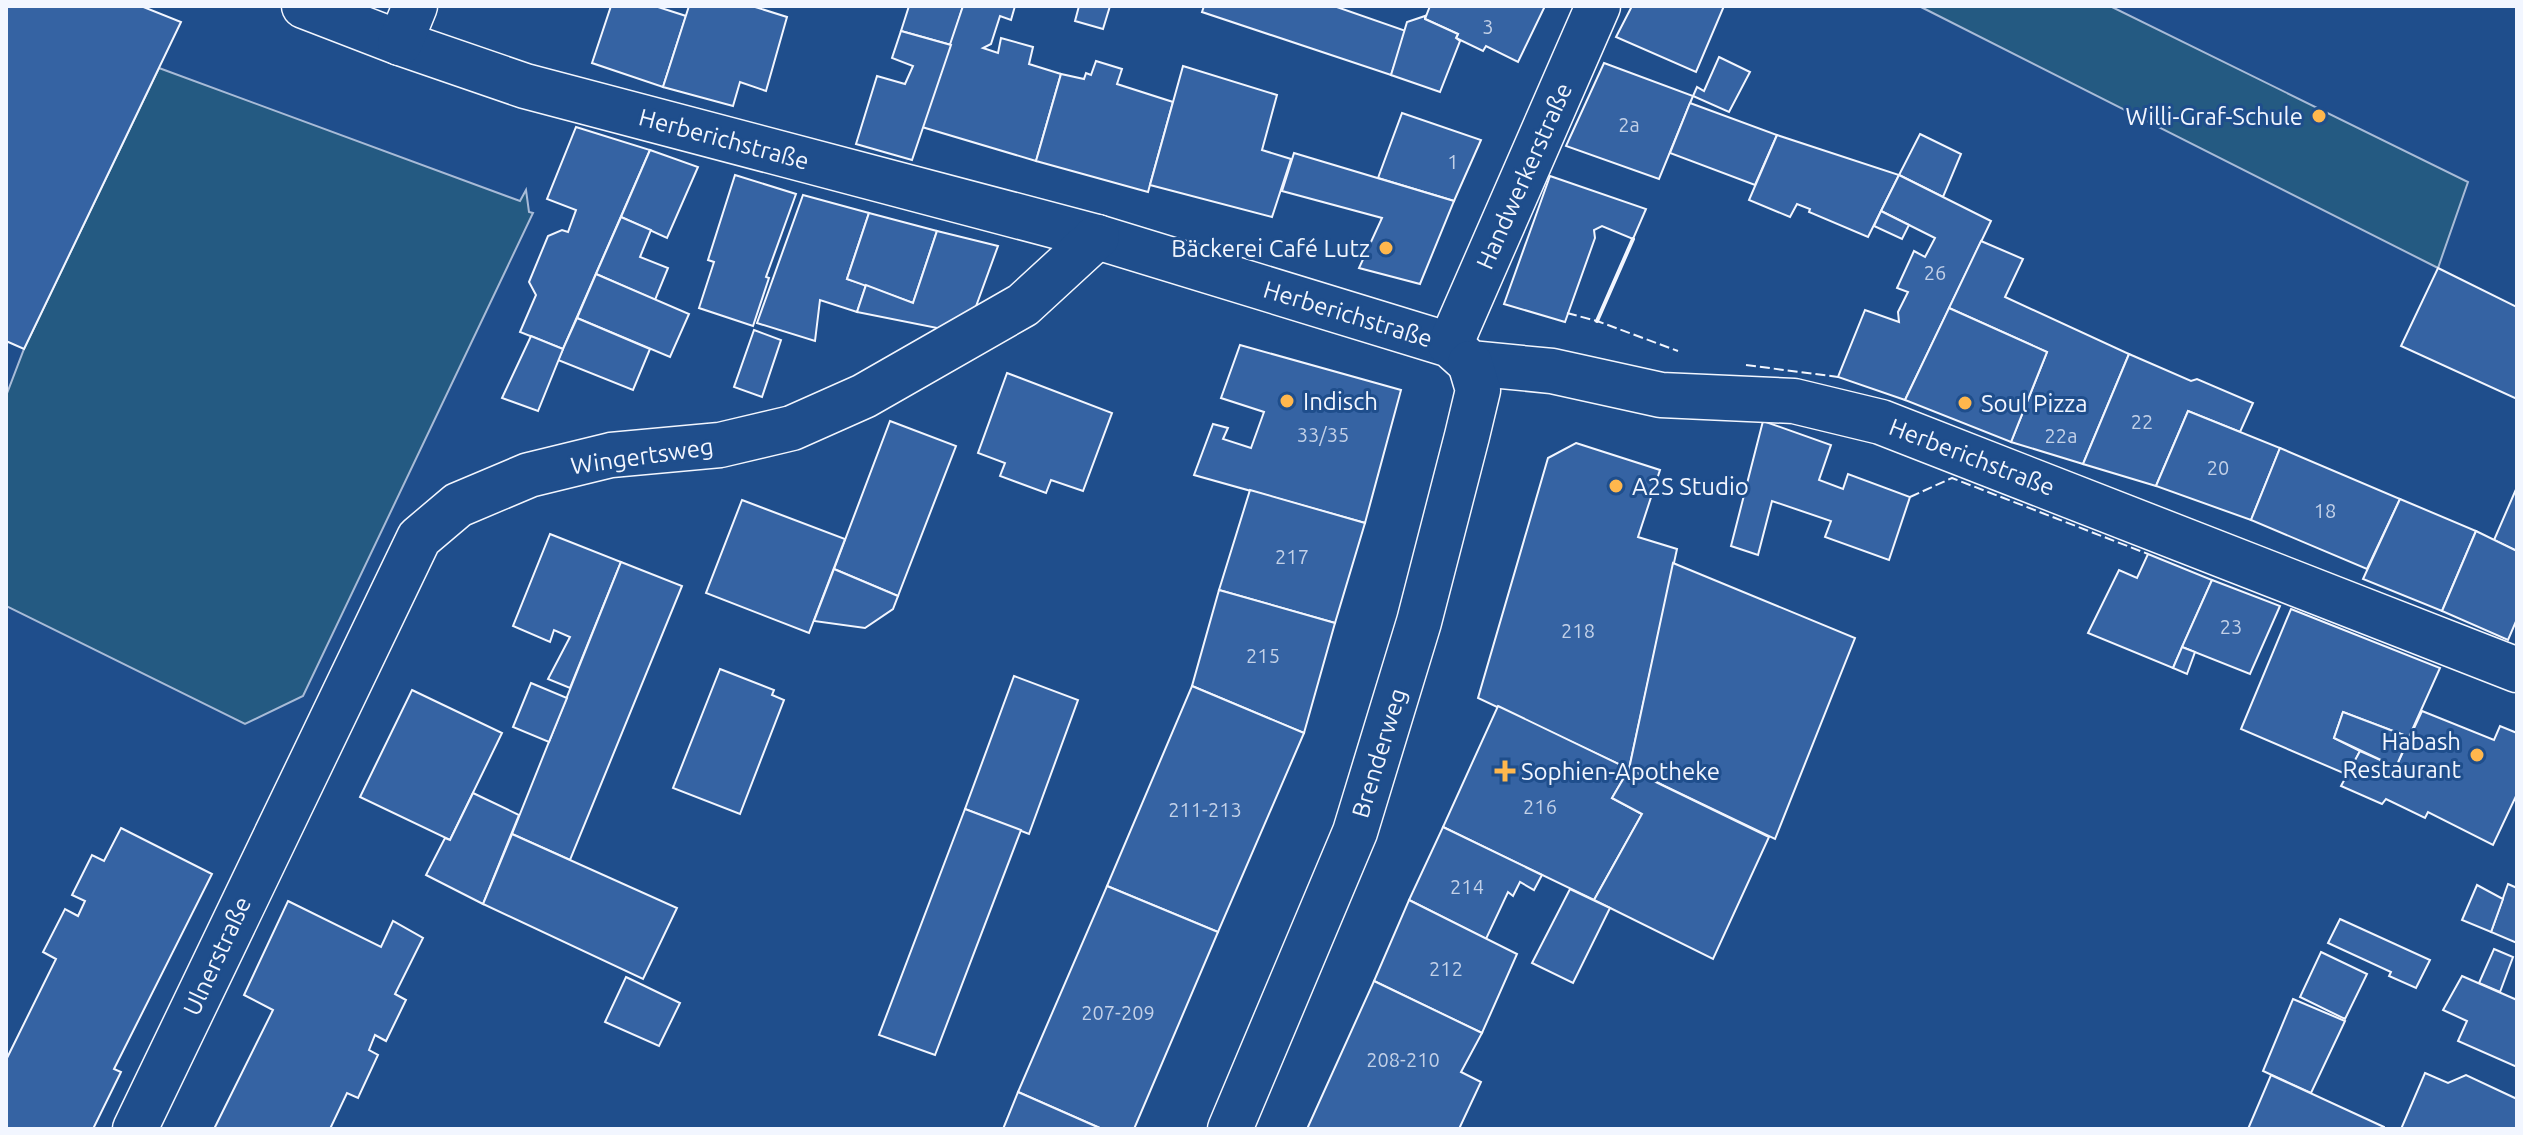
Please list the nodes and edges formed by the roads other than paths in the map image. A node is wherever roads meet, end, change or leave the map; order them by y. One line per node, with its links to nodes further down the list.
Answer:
1 (304, 6): 3 (street, Herberichstraße)
2 (1598, 6): 5 (street, Handwerkerstraße)
3 (408, 24): 4 (street, Herberichstraße)
4 (1097, 237): 5 (street, Herberichstraße); 7 (street, Wingertsweg)
5 (1460, 354): 6 (street, Herberichstraße); 9 (street, Brenderweg)
6 (2517, 670)
7 (299, 783): 8 (street, Ulnerstraße)
8 (135, 1129)
9 (1230, 1129)

